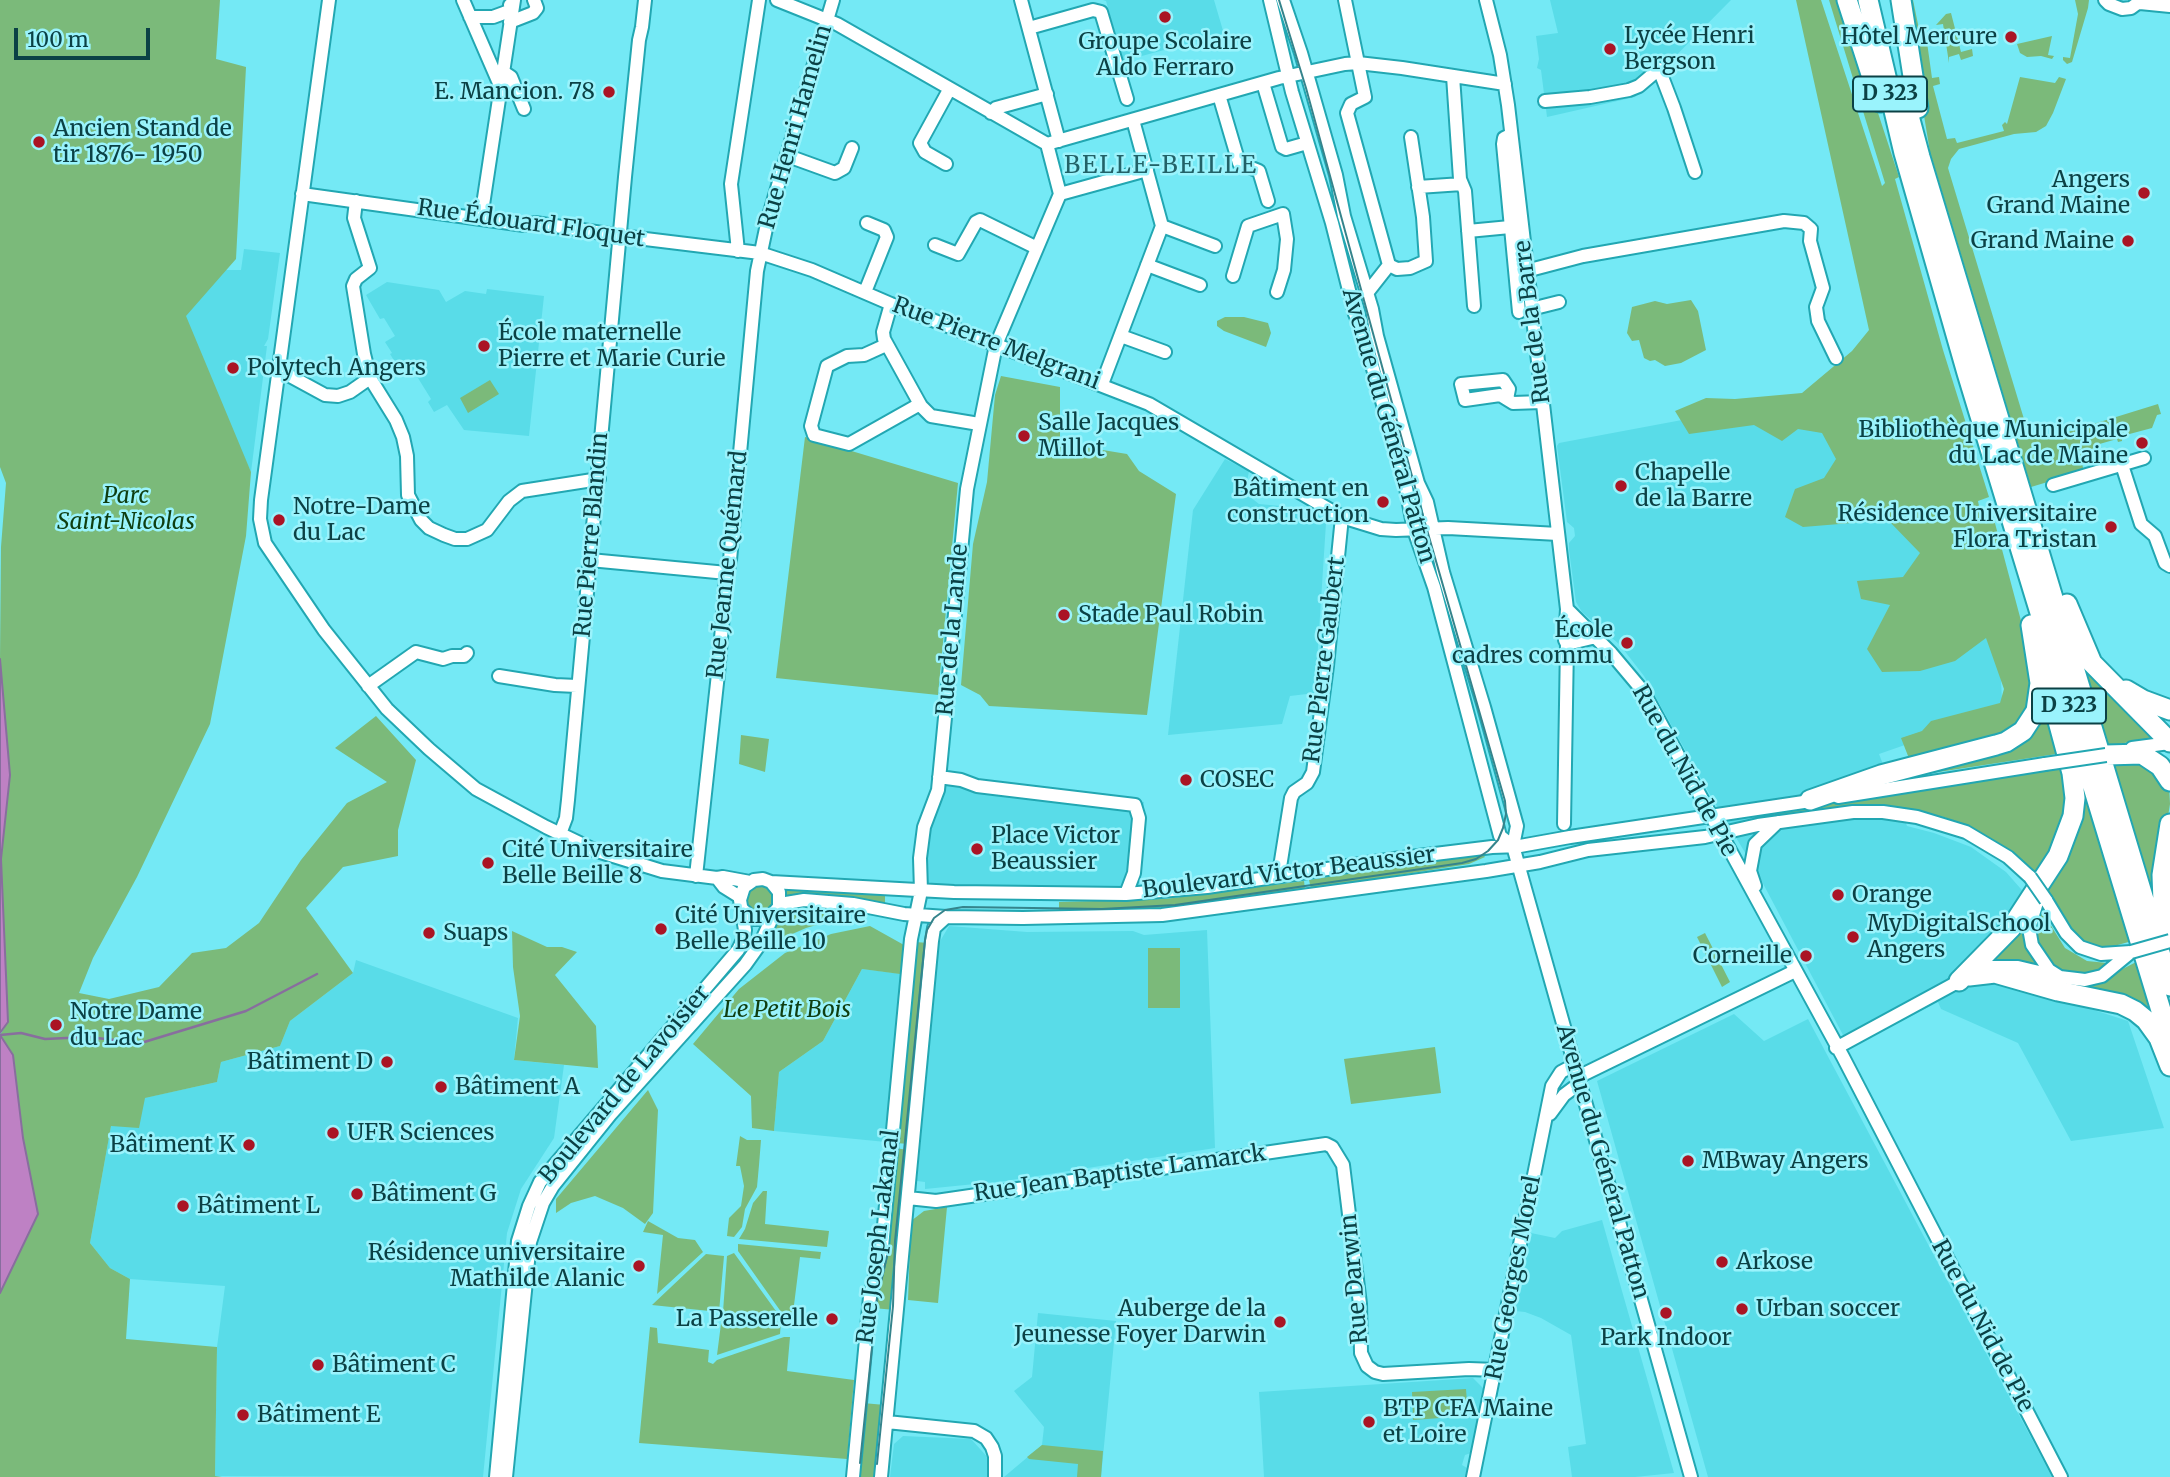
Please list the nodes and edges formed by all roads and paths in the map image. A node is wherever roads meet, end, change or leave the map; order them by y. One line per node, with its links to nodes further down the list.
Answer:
1 (329, 0): 52 (street)
2 (463, 0): 21 (street)
3 (534, 0): 20 (street)
4 (645, 0): 61 (street, Rue Pierre Blandin)
5 (759, 0): 66 (street)
6 (777, 0): 22 (street)
7 (833, 0): 22 (street, Rue Henri Hamelin)
8 (1021, 0): 23 (street)
9 (1270, 0): 27 (street, Avenue du Général Patton)
10 (1283, 0): 26 (street, Avenue du Général Patton)
11 (1345, 0): 24 (street)
12 (1486, 0): 30 (street, Rue de la Barre)
13 (1849, 0): 51 (highway)
14 (1868, 0): 51 (highway, D 323)
15 (1882, 0): 62 (highway, D 323)
16 (1901, 0): 62 (highway)
17 (2105, 0): 18 (street)
18 (2141, 2): 19 (street)
19 (2170, 6)
20 (511, 8): 21 (street); 25 (street)
21 (470, 17): 31 (street)
22 (827, 19): 32 (street); 45 (street, Rue Henri Hamelin)
23 (1029, 28): 33 (street); 35 (street)
24 (1358, 63): 26 (street); 28 (street); 69 (street)
25 (502, 71): 31 (street); 37 (street)
26 (1306, 71): 27 (street); 75 (street, Avenue du Général Patton)
27 (1289, 76): 29 (street); 43 (street, Avenue du Général Patton)
28 (1453, 76): 30 (street); 49 (street)
29 (1264, 83): 34 (street); 43 (street)
30 (1505, 84): 41 (street, Rue de la Barre)
31 (500, 86): 56 (street)
32 (949, 90): 38 (street); 46 (street)
33 (1047, 94): 38 (street); 42 (street)
34 (1219, 95): 39 (street); 55 (street)
35 (1127, 99)
36 (1545, 101): 48 (street)
37 (524, 109)
38 (990, 113): 42 (street)
39 (1133, 120): 42 (street); 47 (street)
40 (1411, 136): 50 (street)
41 (1506, 140): 59 (street); 70 (street, Rue de la Barre)
42 (1053, 142): 53 (street)
43 (1307, 143): 100 (street, Avenue du Général Patton)
44 (852, 148): 45 (street)
45 (788, 156): 67 (street, Rue Henri Hamelin)
46 (946, 164)
47 (1147, 170): 53 (street); 58 (street)
48 (1695, 173)
49 (1462, 184): 50 (street); 60 (street)
50 (1418, 187): 69 (street)
51 (1914, 188): 86 (highway, D 323)
52 (302, 194): 54 (street, Rue Édouard Floquet); 85 (street)
53 (1060, 194): 65 (street, Rue de la Lande)
54 (356, 201): 56 (street, Rue Édouard Floquet); 87 (street)
55 (1268, 201)
56 (481, 218): 61 (street, Rue Édouard Floquet)
57 (867, 223): 73 (street)
58 (1162, 226): 64 (street); 68 (street)
59 (1510, 227): 60 (street); 79 (street)
60 (1468, 231): 78 (street)
61 (621, 236): 66 (street, Rue Édouard Floquet); 95 (street, Rue Pierre Blandin)
62 (1946, 239): 97 (highway, D 323)
63 (935, 245): 65 (street)
64 (1215, 246)
65 (1038, 248): 82 (street, Rue de la Lande)
66 (738, 251): 67 (street, Rue Édouard Floquet)
67 (760, 253): 73 (street, Rue Pierre Melgrani); 104 (street, Rue Jeanne Quémard)
68 (1147, 265): 72 (street); 80 (street)
69 (1389, 265): 75 (street)
70 (1526, 271): 79 (street, Rue de la Barre); 84 (street)
71 (1233, 276): 74 (street)
72 (1200, 285)
73 (865, 292): 77 (street, Rue Pierre Melgrani)
74 (1277, 292)
75 (1367, 293): 99 (street, Avenue du Général Patton)
76 (1559, 302): 79 (street)
77 (891, 304): 81 (street); 82 (street, Rue Pierre Melgrani)
78 (1474, 306)
79 (1525, 310): 90 (street, Rue de la Barre)
80 (1121, 336): 83 (street); 88 (street)
81 (886, 345): 91 (street); 91 (street)
82 (996, 345): 88 (street, Rue Pierre Melgrani); 92 (street, Rue de la Lande)
83 (1166, 352)
84 (1836, 358)
85 (279, 370): 87 (street); 112 (street)
86 (1967, 373): 106 (highway); 151 (highway, D 323)
87 (370, 378): 95 (street)
88 (1102, 384): 98 (street, Rue Pierre Melgrani)
89 (1507, 399): 90 (street)
90 (1542, 402): 101 (street, Rue de la Barre)
91 (920, 404): 92 (street)
92 (979, 424): 117 (street, Rue de la Lande)
93 (2144, 458): 94 (street)
94 (2122, 465): 96 (street); 103 (street)
95 (599, 479): 102 (street, Rue Pierre Blandin)
96 (2053, 485)
97 (2028, 514): 110 (highway); 150 (highway, D 323)
98 (1342, 517): 100 (street, Rue Pierre Melgrani); 131 (street, Rue Pierre Gaubert)
99 (1433, 529): 100 (street, Rue Pierre Melgrani); 101 (street, Rue Pierre Melgrani); 126 (street, Avenue du Général Patton)
100 (1415, 530): 126 (street, Avenue du Général Patton)
101 (1558, 534): 105 (street, Rue de la Barre)
102 (590, 560): 104 (street); 113 (street, Rue Pierre Blandin)
103 (2170, 566)
104 (727, 573): 130 (street, Rue Jeanne Quémard)
105 (1567, 609): 107 (street, Rue du Nid de Pie); 108 (street, Rue de la Barre)
106 (2031, 625): 119 (highway); 127 (highway)
107 (1596, 637): 108 (street); 120 (street, Rue du Nid de Pie)
108 (1567, 644): 122 (street, Rue de la Barre)
109 (467, 653): 112 (street)
110 (2102, 674): 114 (highway); 115 (highway)
111 (499, 676): 113 (street)
112 (368, 686): 125 (street)
113 (578, 686): 125 (street, Rue Pierre Blandin)
114 (2170, 710)
115 (2170, 742): 116 (street, Boulevard Victor Beaussier)
116 (2117, 752): 118 (highway); 119 (street, Boulevard Victor Beaussier, bridge)
117 (939, 777): 129 (street); 135 (street, Rue de la Lande)
118 (2170, 781)
119 (1806, 801): 120 (street, Boulevard Victor Beaussier); 124 (street, Boulevard Victor Beaussier)
120 (1710, 816): 124 (street, Rue du Nid de Pie); 126 (street, Boulevard Victor Beaussier)
121 (1778, 822): 124 (street, Boulevard Victor Beaussier); 140 (street, Rue du Nid de Pie); 146 (street, Boulevard Victor Beaussier, bridge)
122 (1564, 824)
123 (2170, 824): 144 (highway)
124 (1719, 833): 128 (street, Boulevard Victor Beaussier); 140 (street, Rue du Nid de Pie)
125 (560, 834): 130 (street)
126 (1513, 846): 128 (street, Avenue du Général Patton); 131 (street, Boulevard Victor Beaussier)
127 (2058, 856): 148 (street); 149 (highway)
128 (1518, 864): 143 (street, Boulevard Victor Beaussier); 154 (street, Avenue du Général Patton)
129 (1134, 873): 136 (street); 137 (street)
130 (696, 876): 132 (street)
131 (1280, 876): 136 (street, Boulevard Victor Beaussier)
132 (717, 878): 133 (street); 138 (street)
133 (750, 882): 134 (street); 138 (street)
134 (771, 882): 135 (street, Boulevard Victor Beaussier); 139 (street)
135 (921, 891): 137 (street, Boulevard Victor Beaussier); 141 (street, Rue de la Lande); 143 (street)
136 (1146, 892): 137 (street, Boulevard Victor Beaussier)
137 (1126, 894)
138 (741, 903): 142 (street); 164 (street, Boulevard de Lavoisier)
139 (780, 904): 141 (street, Boulevard Victor Beaussier); 142 (street)
140 (1762, 910): 147 (street, Rue du Nid de Pie)
141 (915, 914): 143 (street, Boulevard Victor Beaussier); 166 (street, Rue Joseph Lakanal)
142 (773, 916): 165 (street, Boulevard de Lavoisier)
143 (939, 920): 161 (street, Rue Joseph Lakanal)
144 (2170, 934)
145 (2170, 941): 146 (street, bridge)
146 (2131, 952): 148 (street)
147 (1795, 971): 152 (street, Rue du Nid de Pie); 154 (street)
148 (2060, 977): 149 (street)
149 (1964, 979): 152 (street); 153 (highway)
150 (2170, 986)
151 (2170, 1040)
152 (1836, 1048): 171 (street, Rue du Nid de Pie)
153 (2170, 1066)
154 (1577, 1075): 155 (street); 156 (street, Rue Georges Morel); 158 (street, Avenue du Général Patton)
155 (1552, 1086): 156 (street); 159 (street, Rue Georges Morel)
156 (1564, 1095): 157 (street, Rue Georges Morel)
157 (1555, 1105): 158 (street); 159 (street, Rue Georges Morel)
158 (1587, 1107): 170 (street, Avenue du Général Patton)
159 (1547, 1120): 162 (street, Rue Georges Morel)
160 (1332, 1147): 161 (street, Rue Jean Baptiste Lamarck); 162 (street, Rue Darwin)
161 (908, 1198): 163 (street, Rue Joseph Lakanal)
162 (1496, 1370): 169 (street, Rue Georges Morel)
163 (887, 1422): 167 (street, Rue Joseph Lakanal); 168 (street)
164 (496, 1477)
165 (506, 1477)
166 (853, 1477)
167 (881, 1477)
168 (995, 1477)
169 (1474, 1477)
170 (1691, 1477)
171 (2061, 1477)

